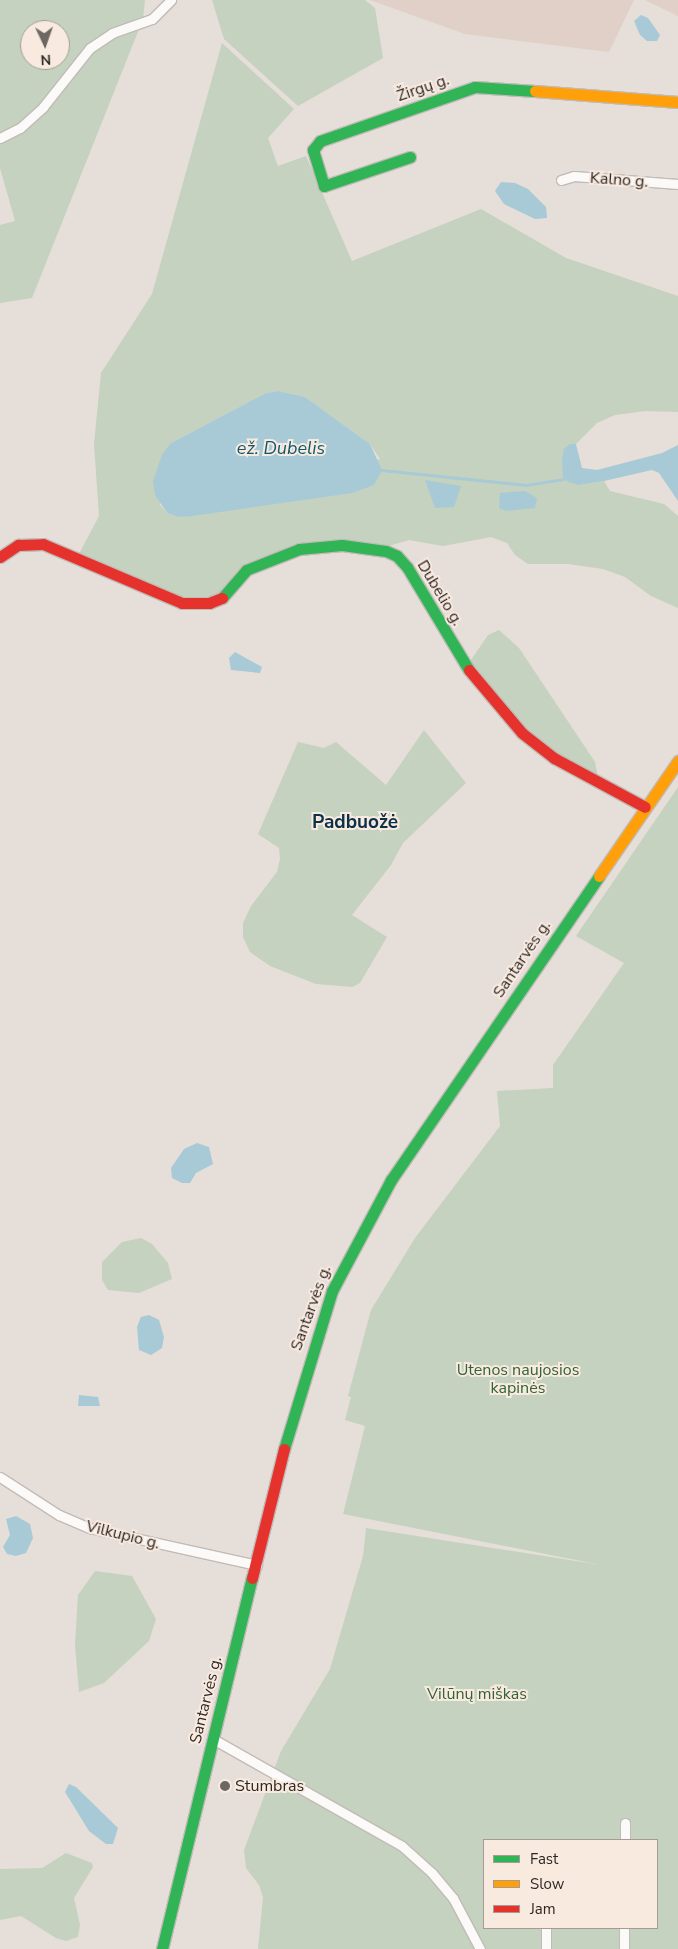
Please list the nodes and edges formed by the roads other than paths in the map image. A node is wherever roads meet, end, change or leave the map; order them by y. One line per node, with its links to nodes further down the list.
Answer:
1 (171, 0): 3 (street)
2 (678, 102): 4 (main road, Žirgų g.)
3 (0, 138)
4 (410, 157)
5 (561, 180): 6 (street, Kalno g.)
6 (678, 184)
7 (0, 557): 9 (main road, Dubelio g.)
8 (678, 761): 9 (main road, Santarvės g.)
9 (645, 807): 11 (main road, Santarvės g.)
10 (0, 1478): 11 (street, Vilkupio g.)
11 (257, 1564): 12 (main road, Santarvės g.)
12 (213, 1739): 17 (main road, Santarvės g.); 18 (street)
13 (625, 1823): 14 (street)
14 (624, 1839)
15 (546, 1929): 19 (street)
16 (624, 1929): 20 (street)
17 (162, 1949)
18 (480, 1949)
19 (546, 1949)
20 (624, 1949)

